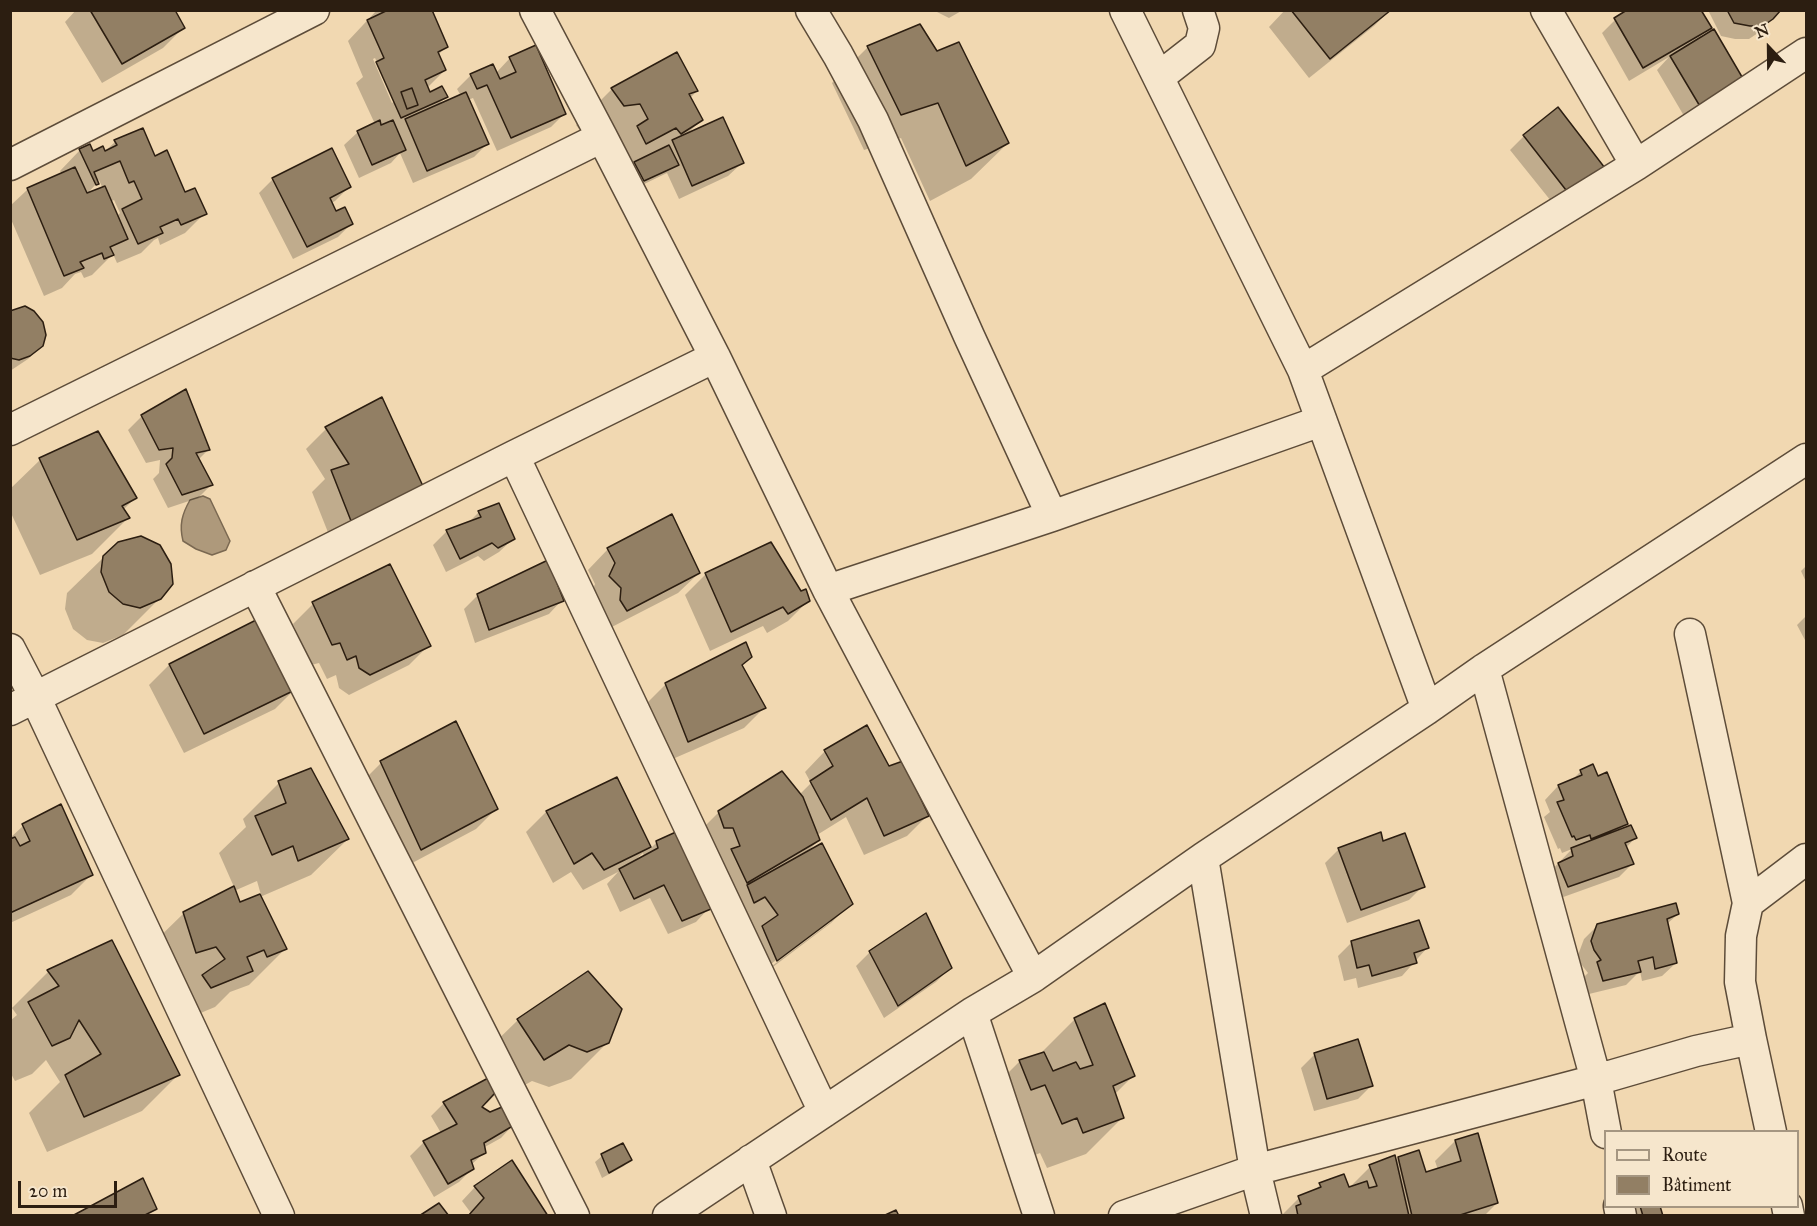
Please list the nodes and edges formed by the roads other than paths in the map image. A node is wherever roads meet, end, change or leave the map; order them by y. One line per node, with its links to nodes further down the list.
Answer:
1 (314, 10): 10 (street)
2 (535, 10): 9 (street)
3 (810, 10): 18 (street)
4 (1125, 10): 8 (street)
5 (1198, 10): 8 (street)
6 (1546, 10): 11 (street)
7 (1806, 53): 11 (street)
8 (1159, 77): 13 (street)
9 (603, 137): 12 (street); 15 (street)
10 (10, 165)
11 (1636, 165): 13 (street)
12 (715, 357): 16 (street); 20 (street)
13 (1304, 370): 14 (street)
14 (1321, 421): 18 (street); 25 (street)
15 (10, 430)
16 (514, 456): 19 (street); 33 (street)
17 (1806, 459): 23 (street)
18 (1052, 516): 20 (street)
19 (255, 586): 24 (street); 39 (street)
20 (828, 590): 29 (street)
21 (1690, 634): 28 (street)
22 (10, 649): 24 (street)
23 (1484, 669): 25 (street); 32 (street)
24 (23, 703): 38 (street)
25 (1427, 709): 26 (street)
26 (1203, 858): 29 (street); 37 (street)
27 (1806, 859): 28 (street)
28 (1748, 903): 31 (street)
29 (1033, 977): 30 (street)
30 (972, 1013): 33 (street); 42 (street)
31 (1751, 1039): 32 (street); 35 (street)
32 (1596, 1080): 34 (street); 37 (street)
33 (824, 1112): 36 (street)
34 (1604, 1130)
35 (1771, 1130)
36 (751, 1160): 40 (street); 41 (street)
37 (1255, 1170): 43 (street); 44 (street)
38 (279, 1215)
39 (574, 1215)
40 (668, 1215)
41 (771, 1215)
42 (1039, 1215)
43 (1124, 1215)
44 (1266, 1215)

